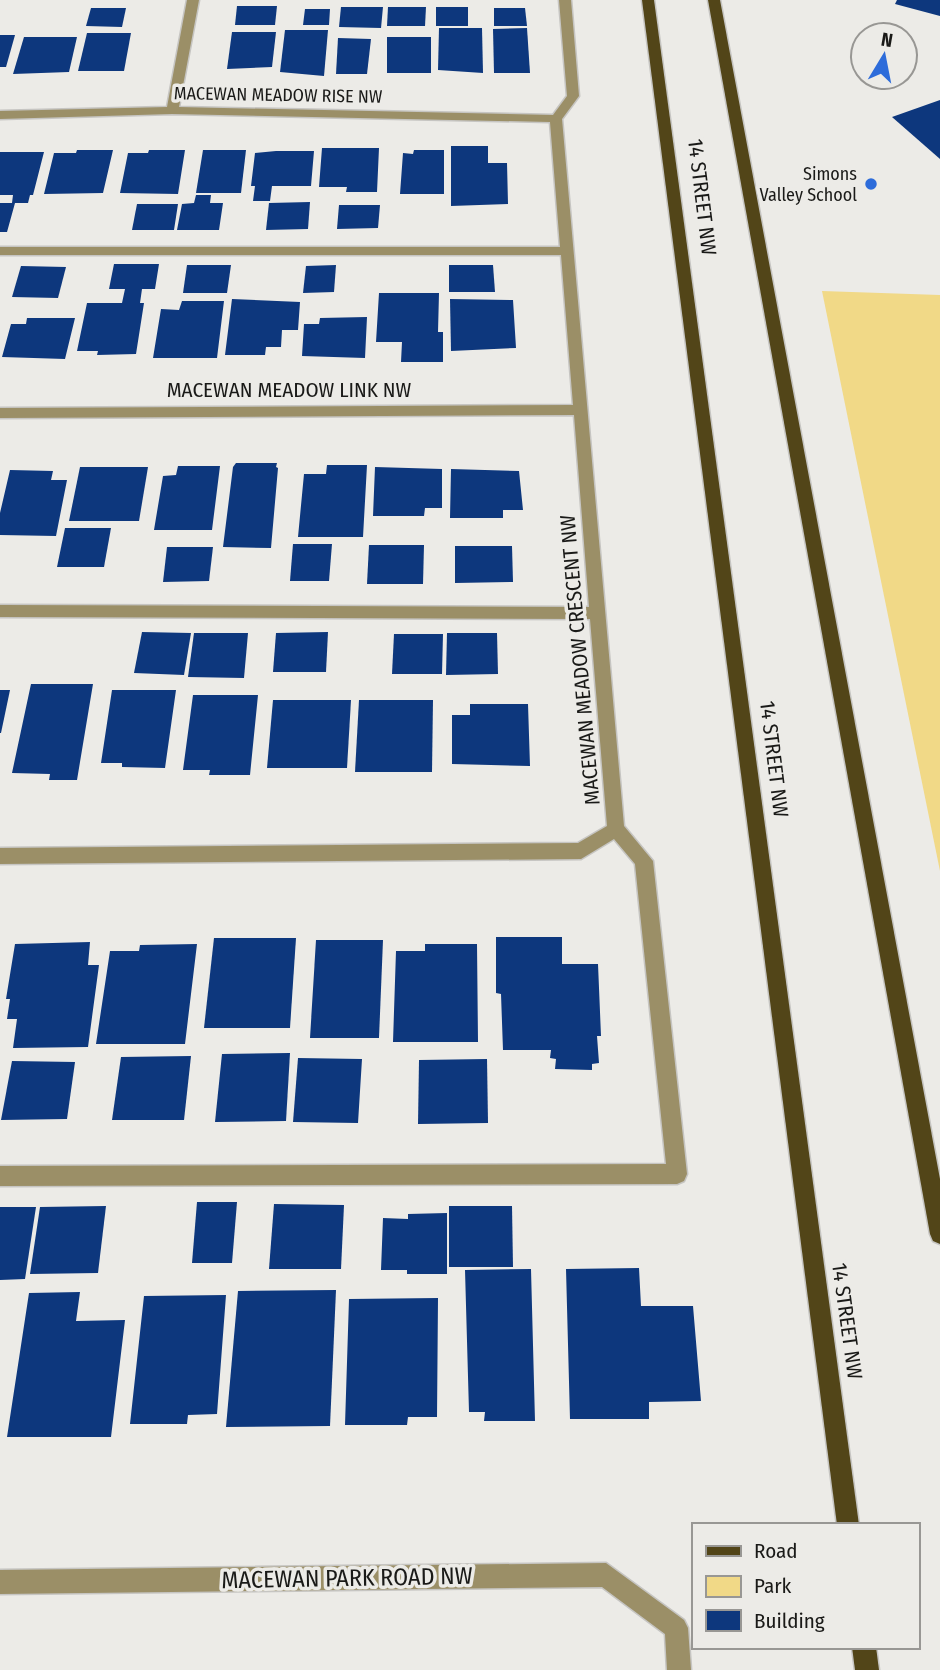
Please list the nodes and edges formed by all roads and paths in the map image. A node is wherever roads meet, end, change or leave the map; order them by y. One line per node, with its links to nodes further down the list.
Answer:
1 (194, 0): 5 (street)
2 (565, 0): 7 (street)
3 (648, 0): 18 (main road, 14 STREET NW)
4 (714, 0): 17 (main road, 14 STREET NW)
5 (172, 110): 6 (street, MACEWAN MEADOW RISE NW); 7 (street, MACEWAN MEADOW RISE NW)
6 (0, 114)
7 (556, 119): 9 (street, MACEWAN MEADOW CRESCENT NW)
8 (0, 251): 9 (street)
9 (568, 251): 10 (street, MACEWAN MEADOW CRESCENT NW)
10 (579, 410): 11 (street, MACEWAN MEADOW LINK NW); 13 (street, MACEWAN MEADOW CRESCENT NW)
11 (0, 412)
12 (0, 611): 13 (street)
13 (597, 613): 14 (street, MACEWAN MEADOW CRESCENT NW)
14 (616, 829): 15 (street, MACEWAN MEADOW CRESCENT NW); 16 (street)
15 (0, 856)
16 (0, 1176)
17 (940, 1234)
18 (848, 1523)
19 (0, 1582): 21 (street, MACEWAN PARK ROAD NW)
20 (864, 1649): 22 (main road)
21 (679, 1670)
22 (867, 1670)

